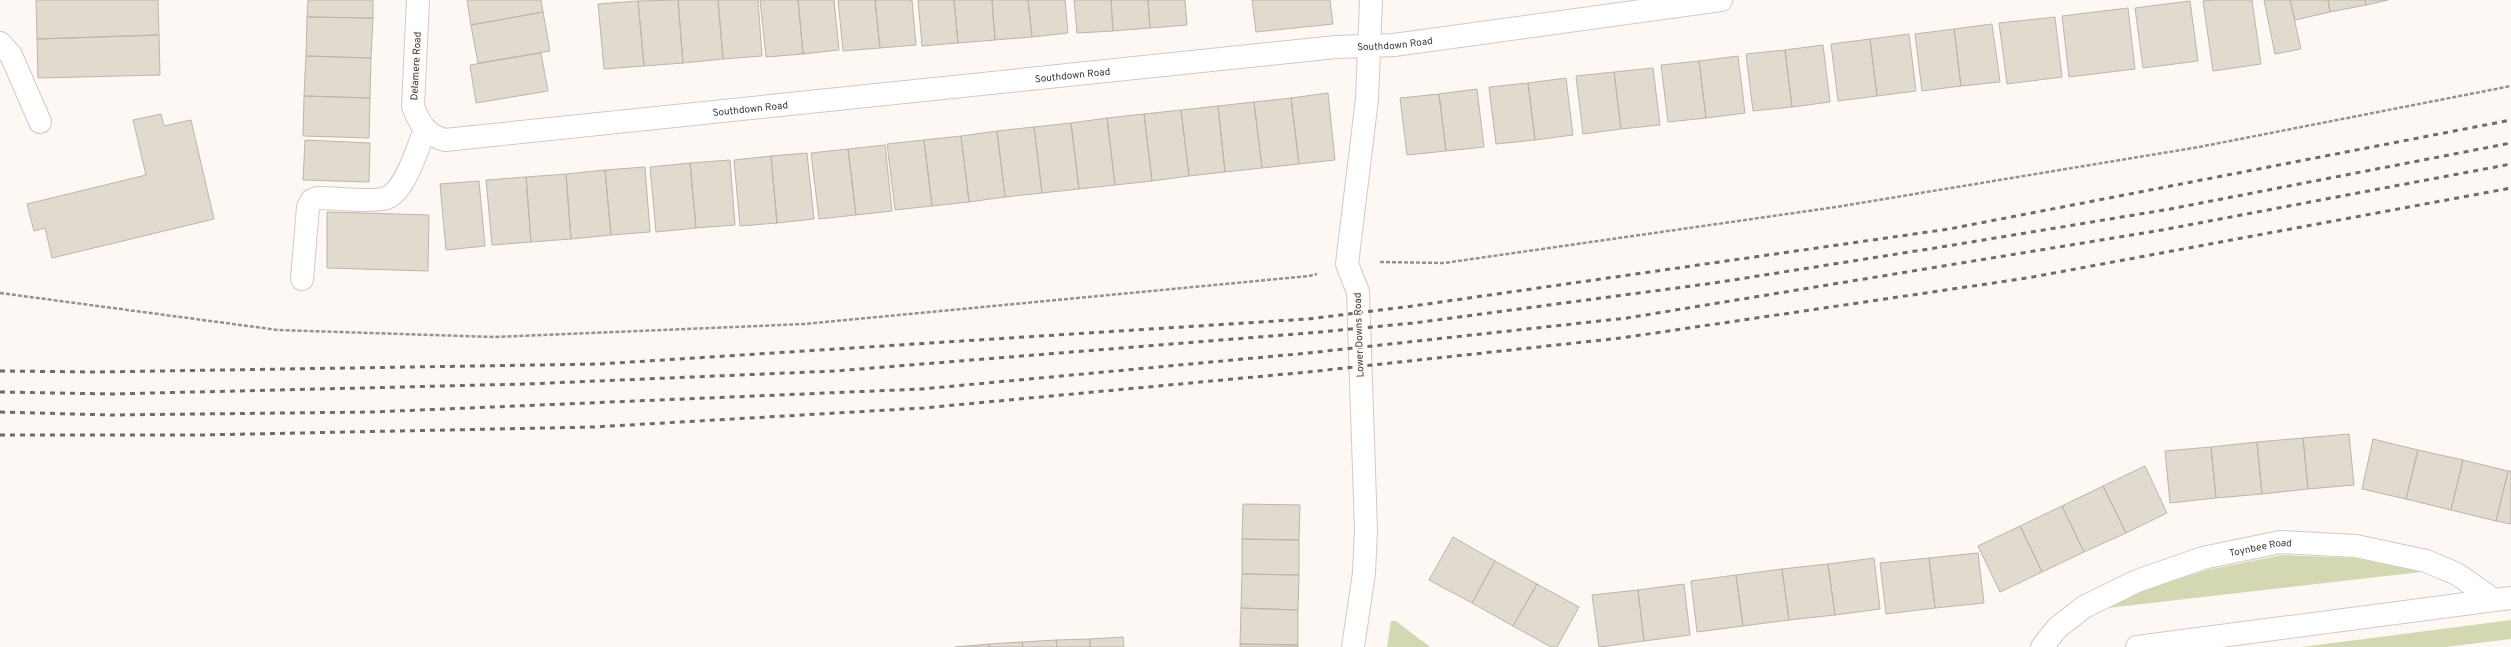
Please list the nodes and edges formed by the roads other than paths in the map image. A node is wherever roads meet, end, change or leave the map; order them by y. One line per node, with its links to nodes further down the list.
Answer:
1 (418, 0): 7 (street, Delamere Road)
2 (1371, 0): 5 (street, Lower Downs Road)
3 (1721, 0): 5 (street, Southdown Road)
4 (0, 43): 6 (street)
5 (1370, 46): 7 (street, Southdown Road); 10 (street, Lower Downs Road)
6 (40, 122)
7 (425, 130): 8 (street)
8 (302, 279)
9 (2503, 599): 11 (street, Toynbee Road); 12 (street, Toynbee Road)
10 (1353, 647)
11 (2042, 647)
12 (2137, 647)

